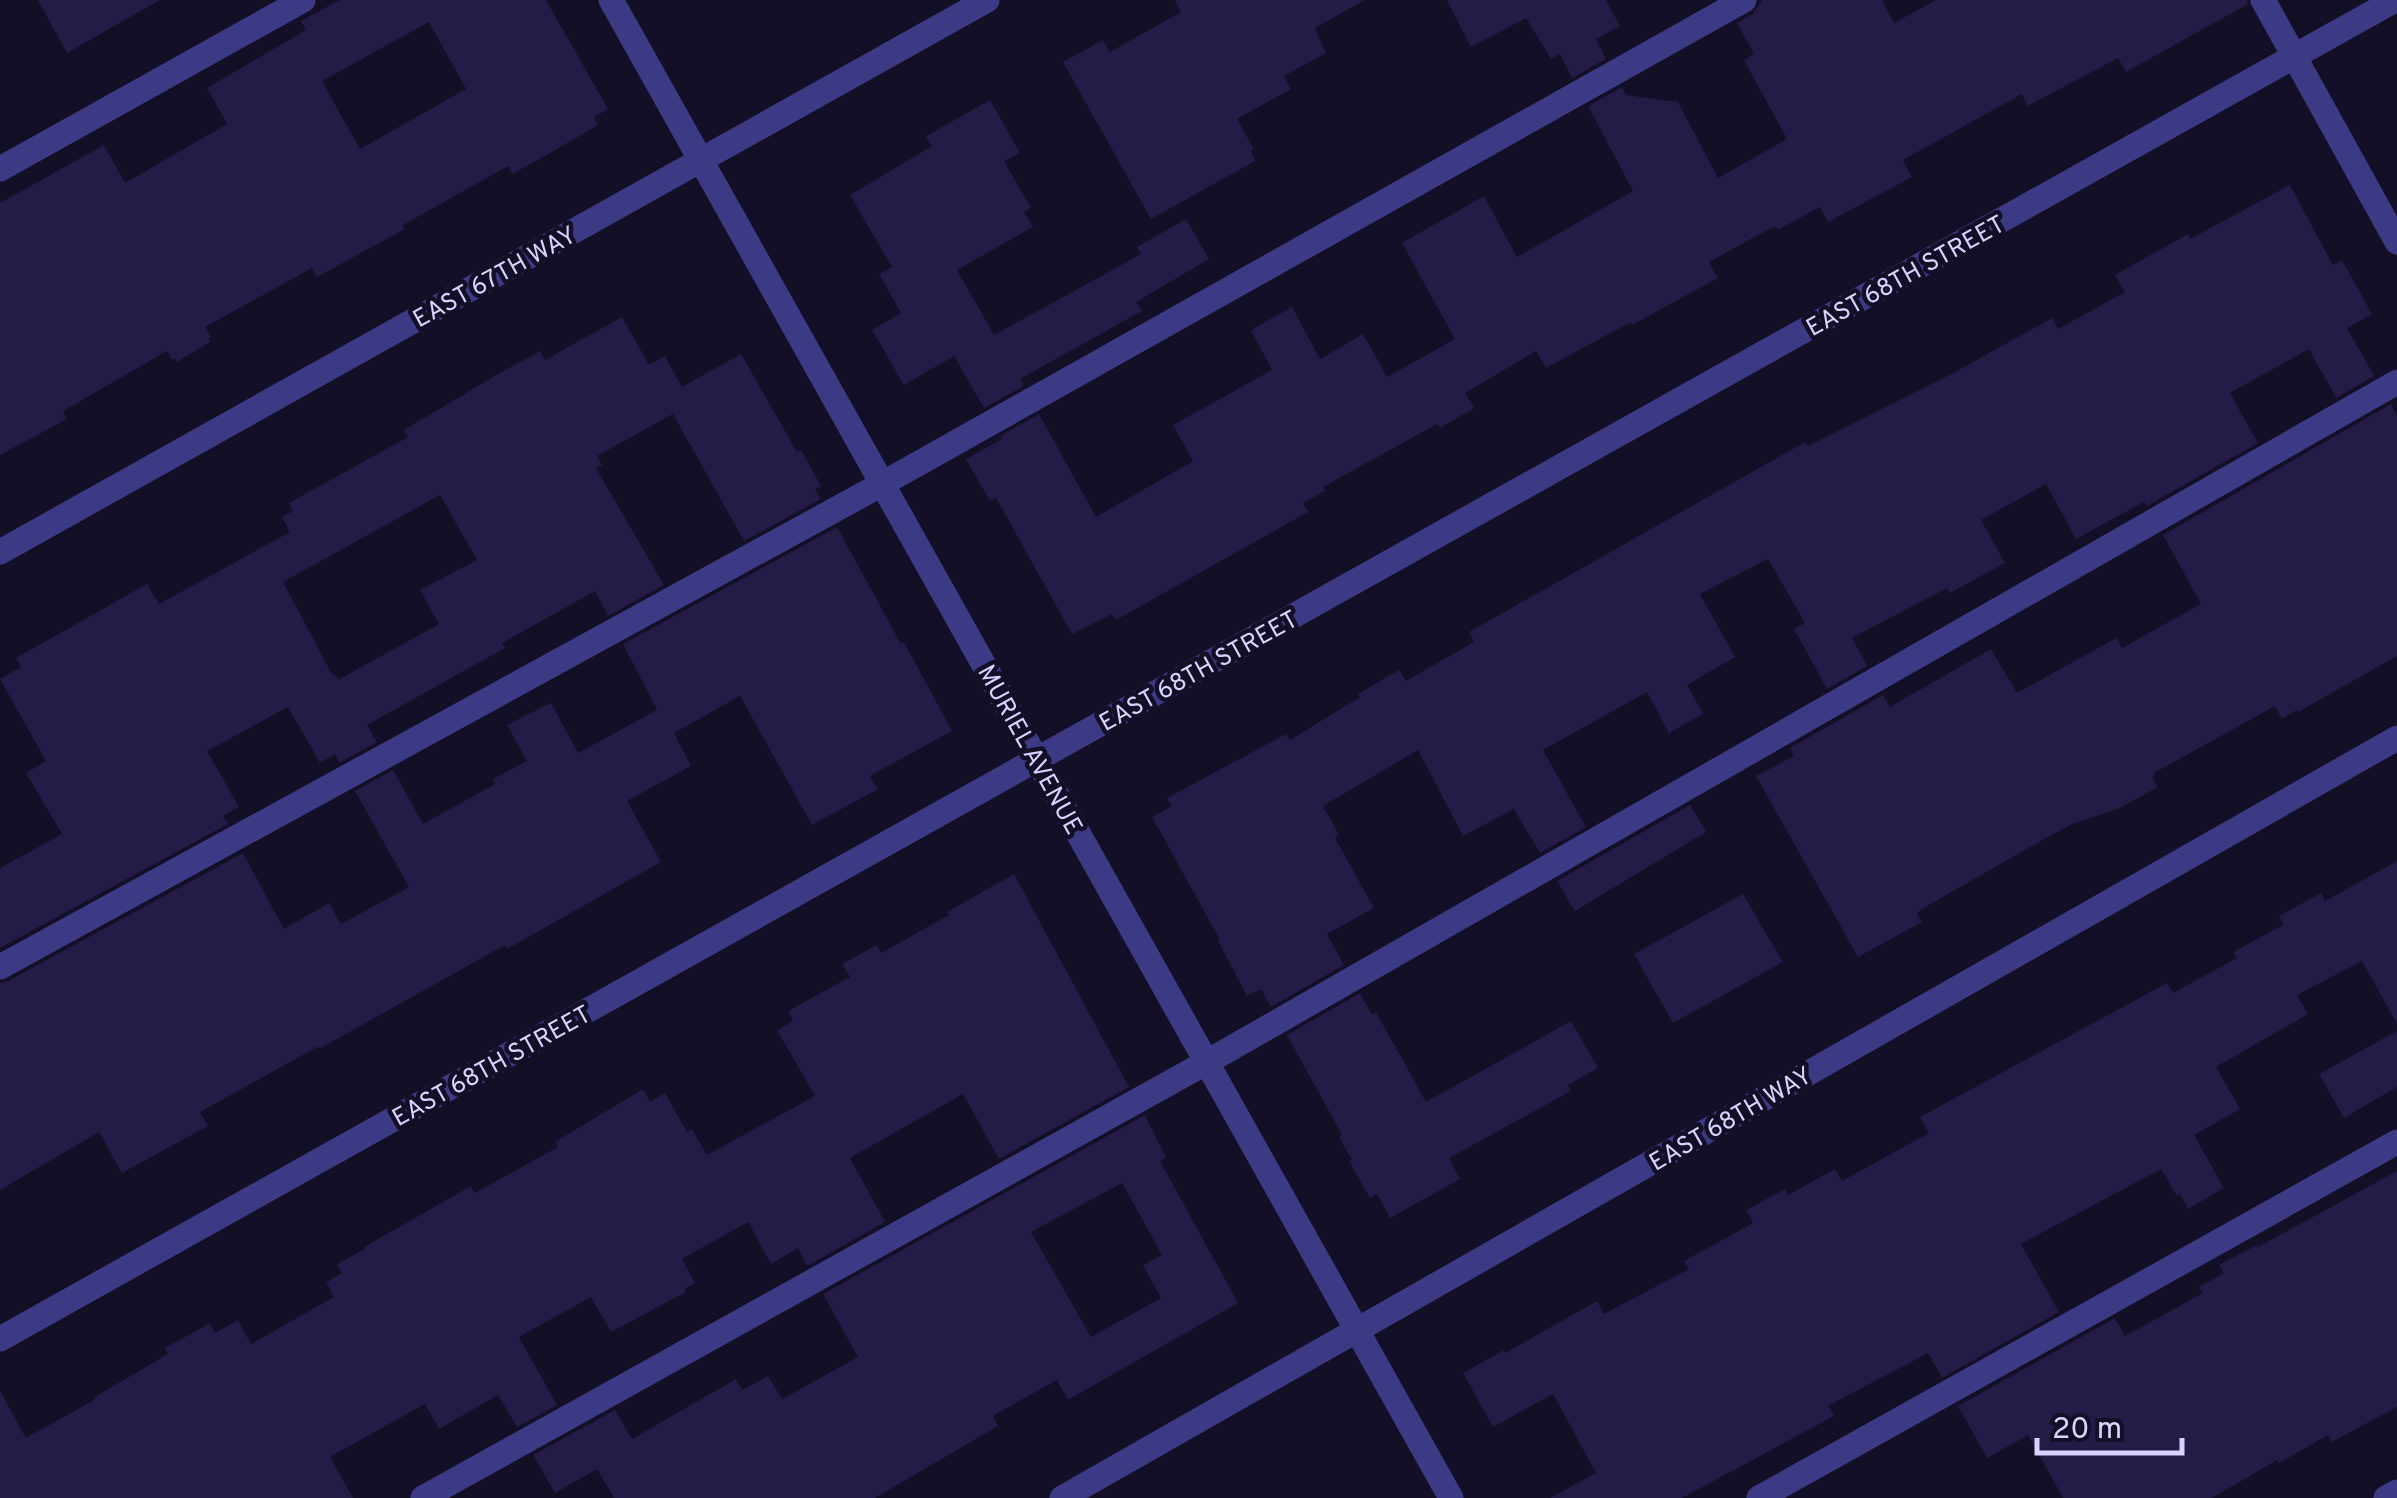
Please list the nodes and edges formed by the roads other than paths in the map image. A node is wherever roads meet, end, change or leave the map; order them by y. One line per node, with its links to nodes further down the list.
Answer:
1 (303, 0): 9 (street)
2 (611, 0): 8 (street, MURIEL AVENUE)
3 (987, 0): 8 (street, EAST 67TH WAY)
4 (1744, 0): 12 (street)
5 (2263, 0): 7 (street)
6 (2396, 0): 7 (street, EAST 68TH STREET)
7 (2295, 58): 10 (street); 15 (street, EAST 68TH STREET)
8 (701, 160): 12 (street, MURIEL AVENUE); 13 (street, EAST 67TH WAY)
9 (0, 169)
10 (2397, 242)
11 (2397, 382): 17 (street)
12 (882, 484): 15 (street, MURIEL AVENUE); 16 (street)
13 (0, 552)
14 (2397, 738): 19 (street, EAST 68TH WAY)
15 (1037, 760): 17 (street, MURIEL AVENUE); 20 (street, EAST 68TH STREET)
16 (0, 967)
17 (1207, 1062): 19 (street, MURIEL AVENUE); 22 (street)
18 (2397, 1142): 25 (street)
19 (1357, 1330): 23 (street, EAST 68TH WAY); 24 (street, MURIEL AVENUE)
20 (0, 1339)
21 (2397, 1492): 26 (street)
22 (423, 1498)
23 (1062, 1498)
24 (1451, 1498)
25 (1759, 1498)
26 (2386, 1498)

